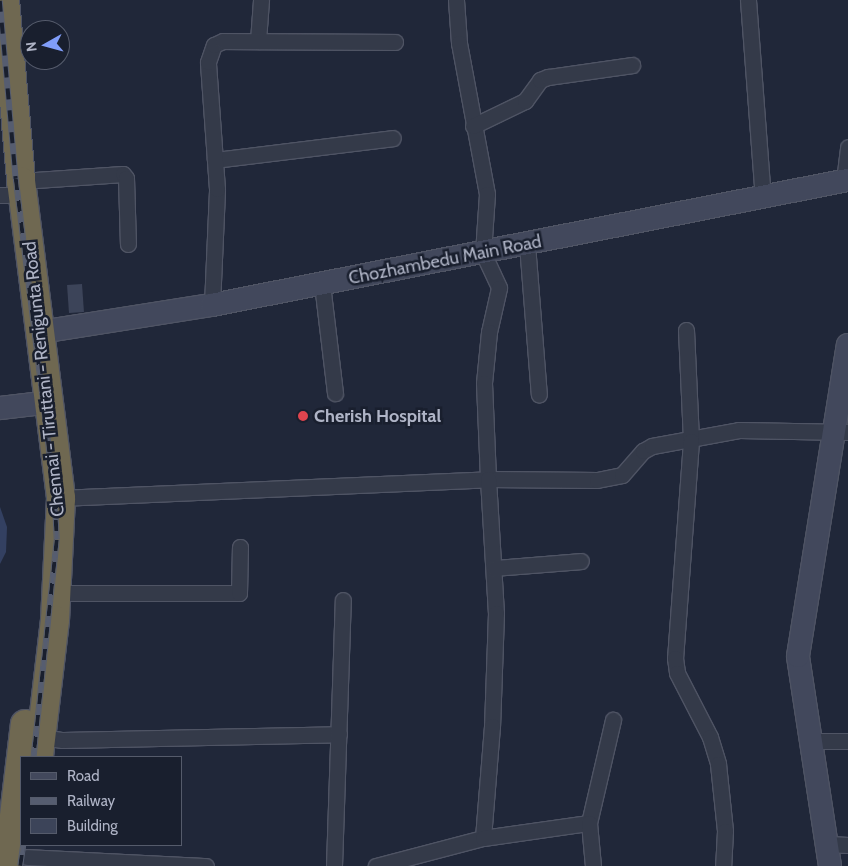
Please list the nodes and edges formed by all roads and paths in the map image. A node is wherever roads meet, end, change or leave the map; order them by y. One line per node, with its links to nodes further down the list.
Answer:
1 (5, 0): 12 (highway, Chennai - Tiruttani - Renigunta Road)
2 (261, 0): 5 (street)
3 (456, 0): 9 (street)
4 (748, 0): 16 (street)
5 (258, 41): 6 (street); 13 (street)
6 (395, 42)
7 (632, 65): 9 (street)
8 (0, 111): 12 (highway, Chennai - Tiruttani - Renigunta Road)
9 (473, 126): 19 (street)
10 (393, 138): 13 (street)
11 (848, 147): 14 (street)
12 (11, 153): 15 (highway, Chennai - Tiruttani - Renigunta Road)
13 (215, 160): 21 (street)
14 (847, 185): 16 (street, Chozhambedu Main Road)
15 (10, 191): 17 (street); 23 (highway, Chennai - Tiruttani - Renigunta Road); 27 (highway, Chennai - Tiruttani - Renigunta Road)
16 (763, 198): 18 (street, Chozhambedu Main Road)
17 (128, 244)
18 (527, 244): 19 (street, Chozhambedu Main Road); 26 (street)
19 (483, 253): 20 (street, Chozhambedu Main Road); 31 (street)
20 (322, 284): 21 (street, Chozhambedu Main Road); 25 (street)
21 (212, 305): 23 (street, Chozhambedu Main Road)
22 (686, 330): 30 (street)
23 (41, 332): 27 (highway, Chennai - Tiruttani - Renigunta Road)
24 (848, 349): 29 (street)
25 (335, 393)
26 (539, 395)
27 (42, 404): 28 (street); 32 (highway, Chennai - Tiruttani - Renigunta Road); 43 (highway, Chennai - Tiruttani - Renigunta Road)
28 (0, 408)
29 (841, 432): 30 (street); 40 (street)
30 (691, 441): 31 (street); 53 (street)
31 (488, 479): 32 (street); 35 (street)
32 (61, 498): 36 (highway, Chennai - Tiruttani - Renigunta Road)
33 (240, 547): 36 (street)
34 (581, 561): 35 (street)
35 (494, 568): 46 (street)
36 (57, 593): 42 (highway, Chennai - Tiruttani - Renigunta Road)
37 (343, 600): 39 (street)
38 (613, 720): 45 (street)
39 (340, 734): 42 (street); 50 (street)
40 (810, 741): 41 (street); 47 (street)
41 (848, 741)
42 (40, 747)
43 (25, 756)
44 (20, 809): 48 (highway, Chennai - Tiruttani - Renigunta Road)
45 (589, 823): 46 (street); 52 (street)
46 (483, 838): 51 (street)
47 (837, 845): 54 (street)
48 (16, 853): 49 (street)
49 (206, 866)
50 (334, 866)
51 (376, 866)
52 (593, 866)
53 (723, 866)
54 (830, 866)

